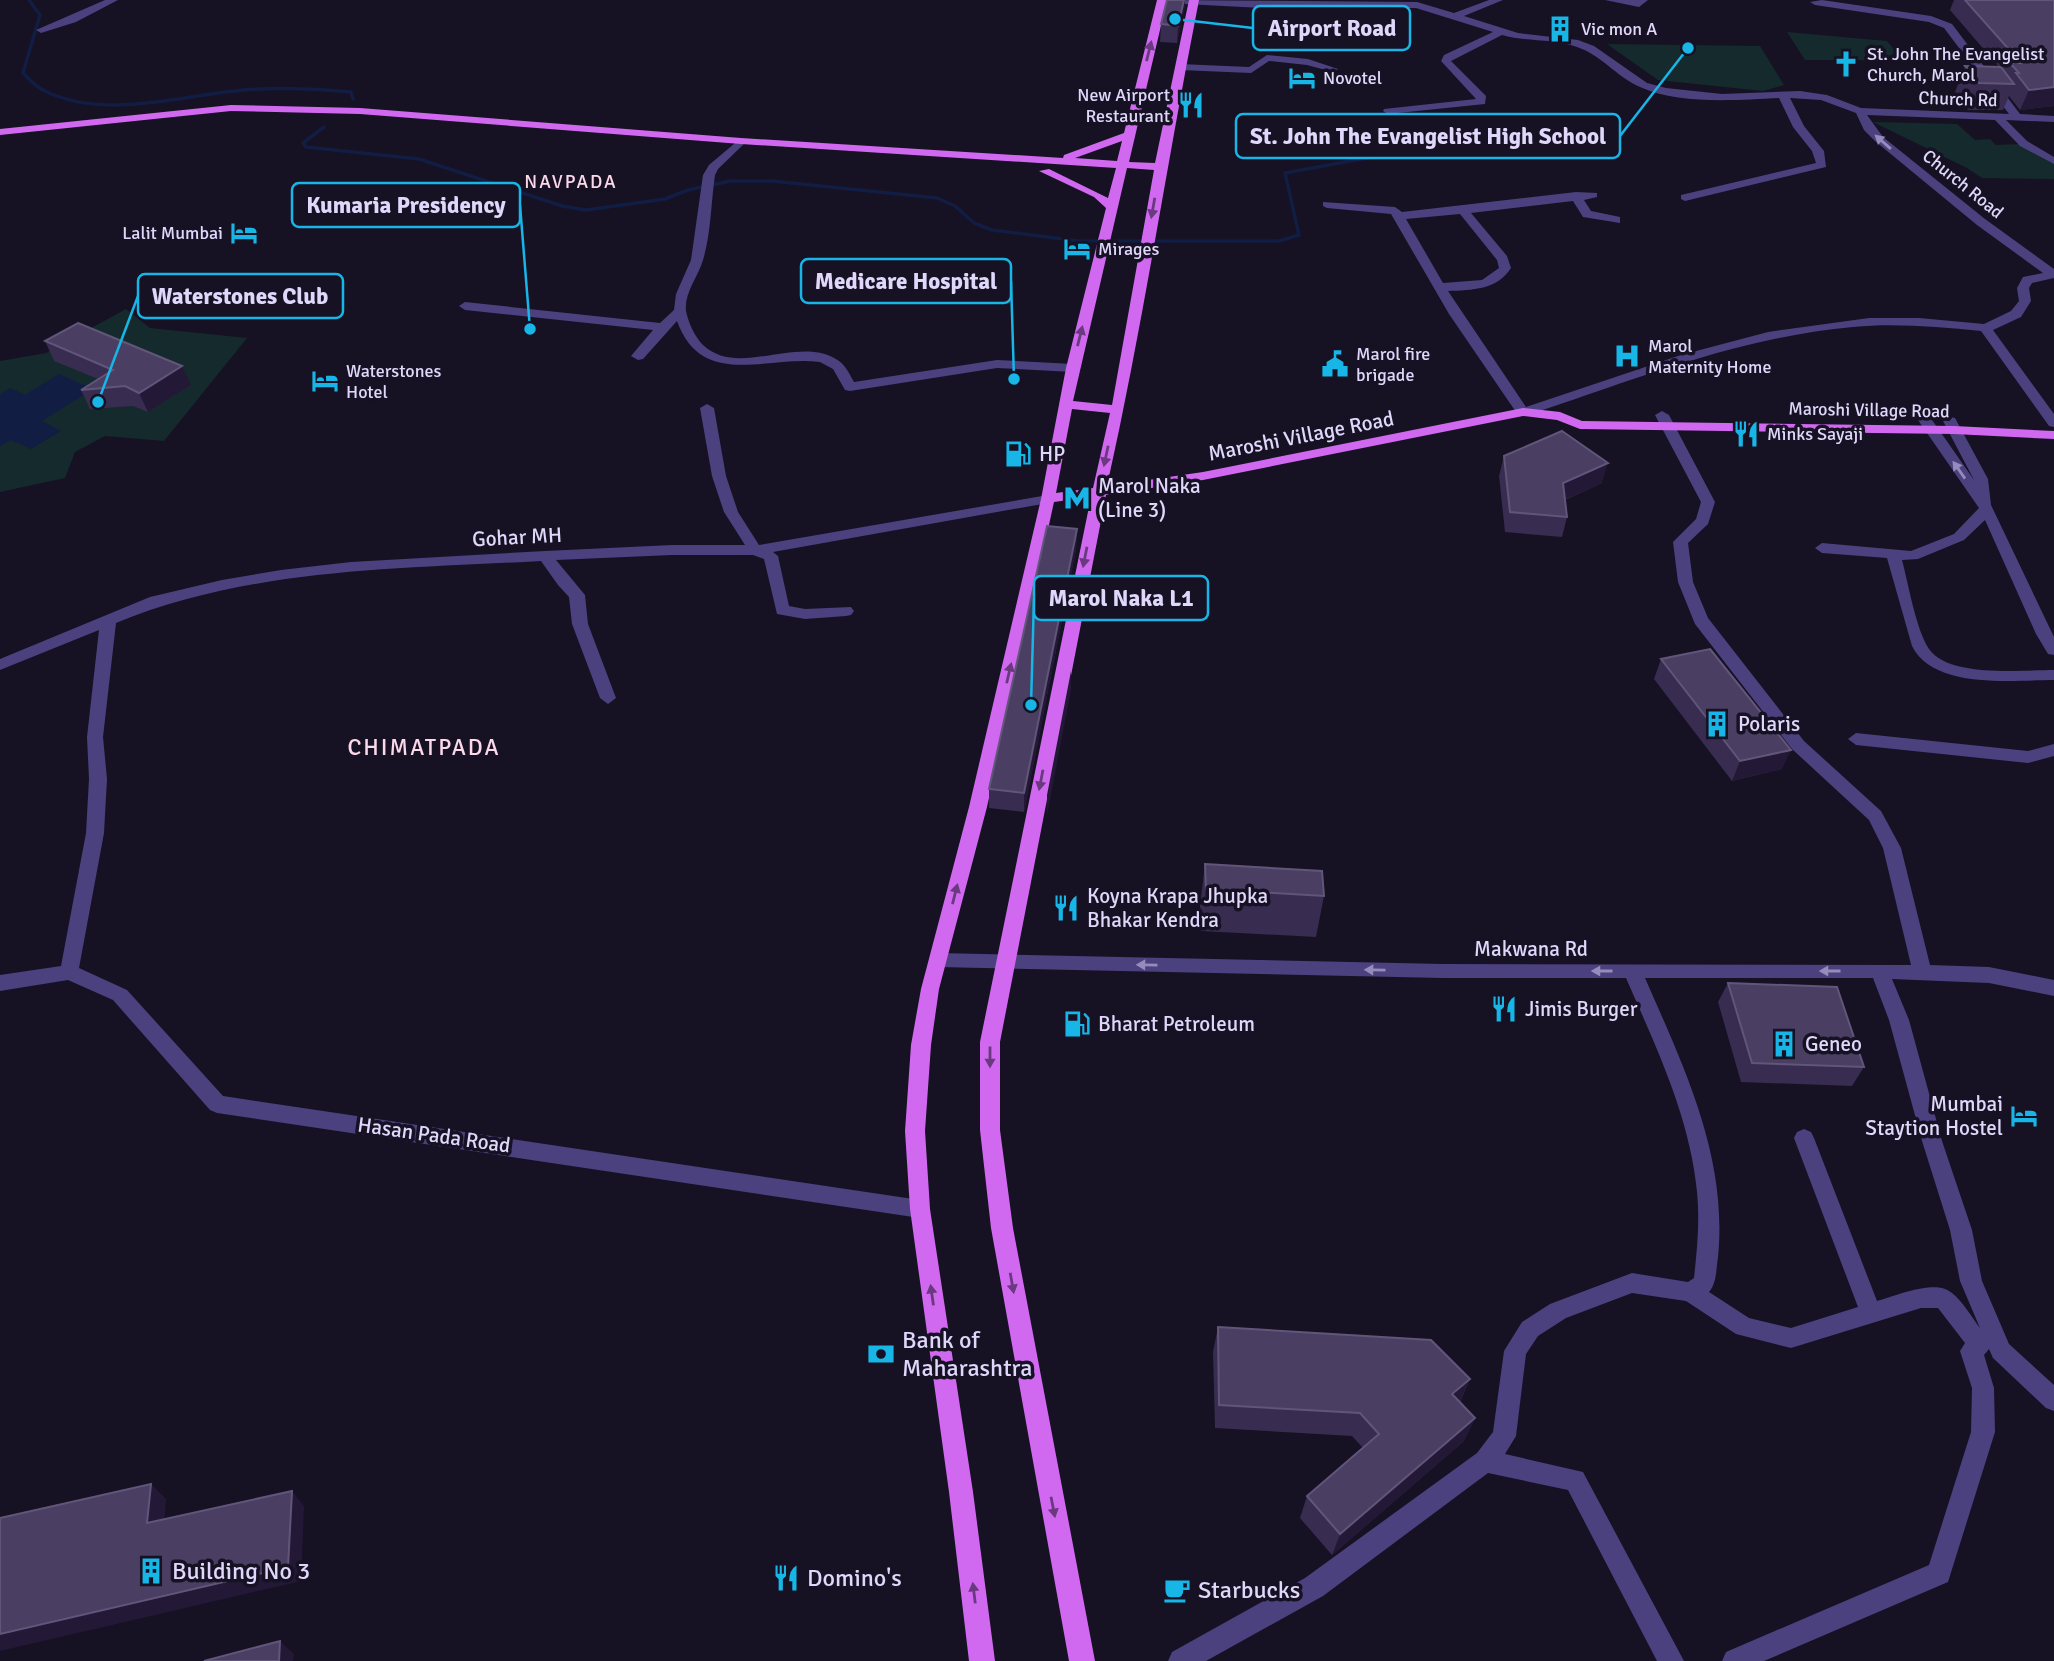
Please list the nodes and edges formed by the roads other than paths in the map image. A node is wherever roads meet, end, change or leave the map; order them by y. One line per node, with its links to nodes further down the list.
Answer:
1 (113, 0): 9 (street)
2 (1163, 0): 6 (street); 22 (main road, one-way to 2)
3 (1498, 0): 10 (street)
4 (1609, 0): 5 (street)
5 (1643, 0)
6 (1194, 1): 10 (street); 13 (main road)
7 (1815, 2): 19 (street)
8 (73, 6): 9 (street)
9 (84, 15): 11 (street)
10 (1455, 16): 12 (street)
11 (41, 30)
12 (1500, 32): 15 (street); 16 (street)
13 (1180, 67): 14 (street); 28 (main road)
14 (1333, 69)
15 (1783, 95): 17 (street, Church Rd); 31 (street)
16 (1388, 111)
17 (1860, 111): 18 (street, Church Rd); 37 (street, Church Road, one-way to 17)
18 (1999, 118): 19 (street, Church Rd); 25 (street)
19 (2018, 119): 20 (street, Church Rd)
20 (2054, 119)
21 (0, 132): 24 (main road)
22 (1128, 135): 26 (main road); 27 (main road)
23 (0, 142): 24 (main road)
24 (736, 145): 26 (main road); 40 (street)
25 (2054, 161)
26 (1048, 166): 27 (main road); 33 (main road)
27 (1120, 171): 28 (main road); 33 (main road)
28 (1159, 173): 47 (main road, one-way to 47)
29 (1593, 195): 30 (street)
30 (1576, 196): 34 (street); 36 (street)
31 (1685, 197)
32 (1327, 204): 35 (street)
33 (1112, 206): 44 (main road, one-way to 33)
34 (1463, 210): 35 (street); 38 (street)
35 (1398, 216): 38 (street)
36 (1616, 220)
37 (2054, 274): 42 (street)
38 (1441, 287): 48 (street)
39 (465, 306): 41 (street)
40 (680, 311): 41 (street); 44 (street)
41 (663, 327): 43 (street)
42 (1986, 328): 48 (street); 50 (street)
43 (639, 356)
44 (1073, 368): 45 (main road)
45 (1068, 405): 47 (main road); 55 (main road)
46 (707, 408): 58 (street)
47 (1116, 409): 54 (main road, one-way to 54)
48 (1523, 412): 49 (main road, Maroshi Village Road); 54 (main road, Maroshi Village Road)
49 (1665, 421): 51 (main road, Maroshi Village Road); 74 (street)
50 (2054, 424): 52 (main road, Maroshi Village Road)
51 (1928, 425): 52 (main road, Maroshi Village Road); 56 (street, one-way to 51)
52 (1952, 425): 53 (main road, Maroshi Village Road); 56 (street)
53 (2054, 435)
54 (1099, 490): 55 (main road, Maroshi Village Road); 70 (main road, one-way to 70)
55 (1048, 499): 58 (street, Gohar MH); 69 (main road, one-way to 55)
56 (1987, 509): 59 (street); 63 (street)
57 (1822, 548): 59 (street)
58 (755, 550): 60 (street, Gohar MH); 61 (street)
59 (1893, 554): 65 (street)
60 (545, 556): 62 (street, Gohar MH); 66 (street)
61 (846, 611)
62 (108, 622): 64 (street, Gohar MH); 73 (street)
63 (2054, 650)
64 (0, 665)
65 (2054, 675)
66 (608, 698)
67 (1856, 739): 68 (street)
68 (2054, 750)
69 (938, 960): 70 (street, Makwana Rd); 78 (main road)
70 (1007, 962): 71 (street, Makwana Rd, one-way to 70); 84 (main road, one-way to 84)
71 (1632, 971): 72 (street, Makwana Rd, one-way to 71); 79 (street)
72 (1879, 971): 74 (street, Makwana Rd); 81 (street)
73 (69, 972): 75 (street); 78 (street, Hasan Pada Road)
74 (1922, 972): 76 (street, Makwana Rd)
75 (0, 983)
76 (2054, 988)
77 (1804, 1138): 80 (street)
78 (920, 1209): 83 (main road, one-way to 78)
79 (1689, 1292): 80 (street); 82 (street)
80 (1871, 1314): 87 (street)
81 (2054, 1400)
82 (1485, 1461): 85 (street); 86 (street)
83 (982, 1661)
84 (1082, 1661)
85 (1181, 1661)
86 (1671, 1661)
87 (1735, 1661)

